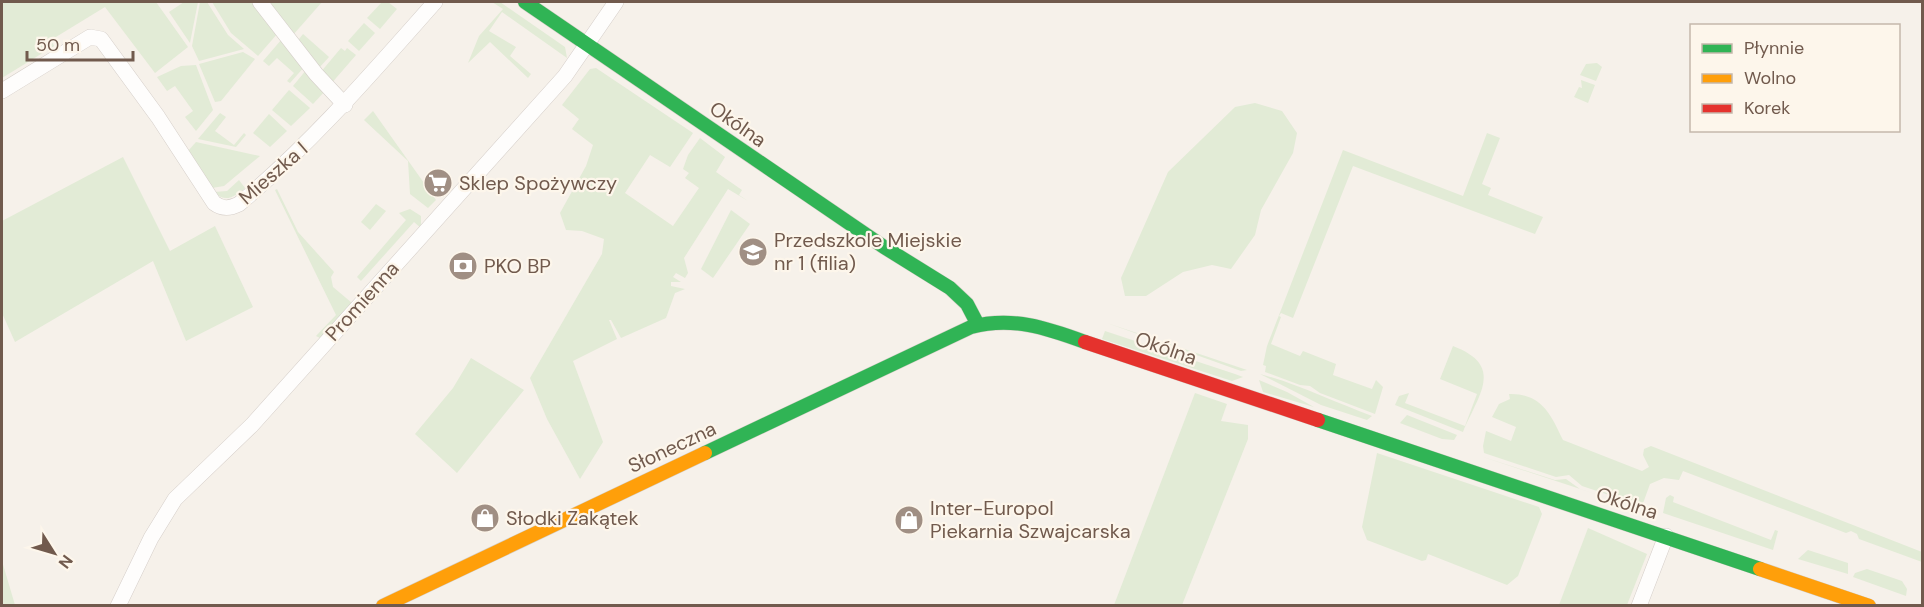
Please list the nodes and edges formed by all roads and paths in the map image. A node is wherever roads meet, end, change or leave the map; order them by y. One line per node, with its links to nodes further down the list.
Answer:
1 (260, 2): 7 (street)
2 (435, 2): 7 (street, Mieszka I)
3 (525, 2): 5 (street, Okólna)
4 (616, 2): 5 (street, Promienna)
5 (588, 45): 8 (street, Okólna); 10 (street, Promienna)
6 (2, 91): 7 (street, Mieszka I)
7 (345, 105)
8 (978, 325): 9 (street, Okólna); 11 (street, Słoneczna)
9 (1666, 536): 12 (street); 13 (street, Okólna)
10 (118, 606)
11 (383, 606)
12 (1639, 606)
13 (1869, 606)

